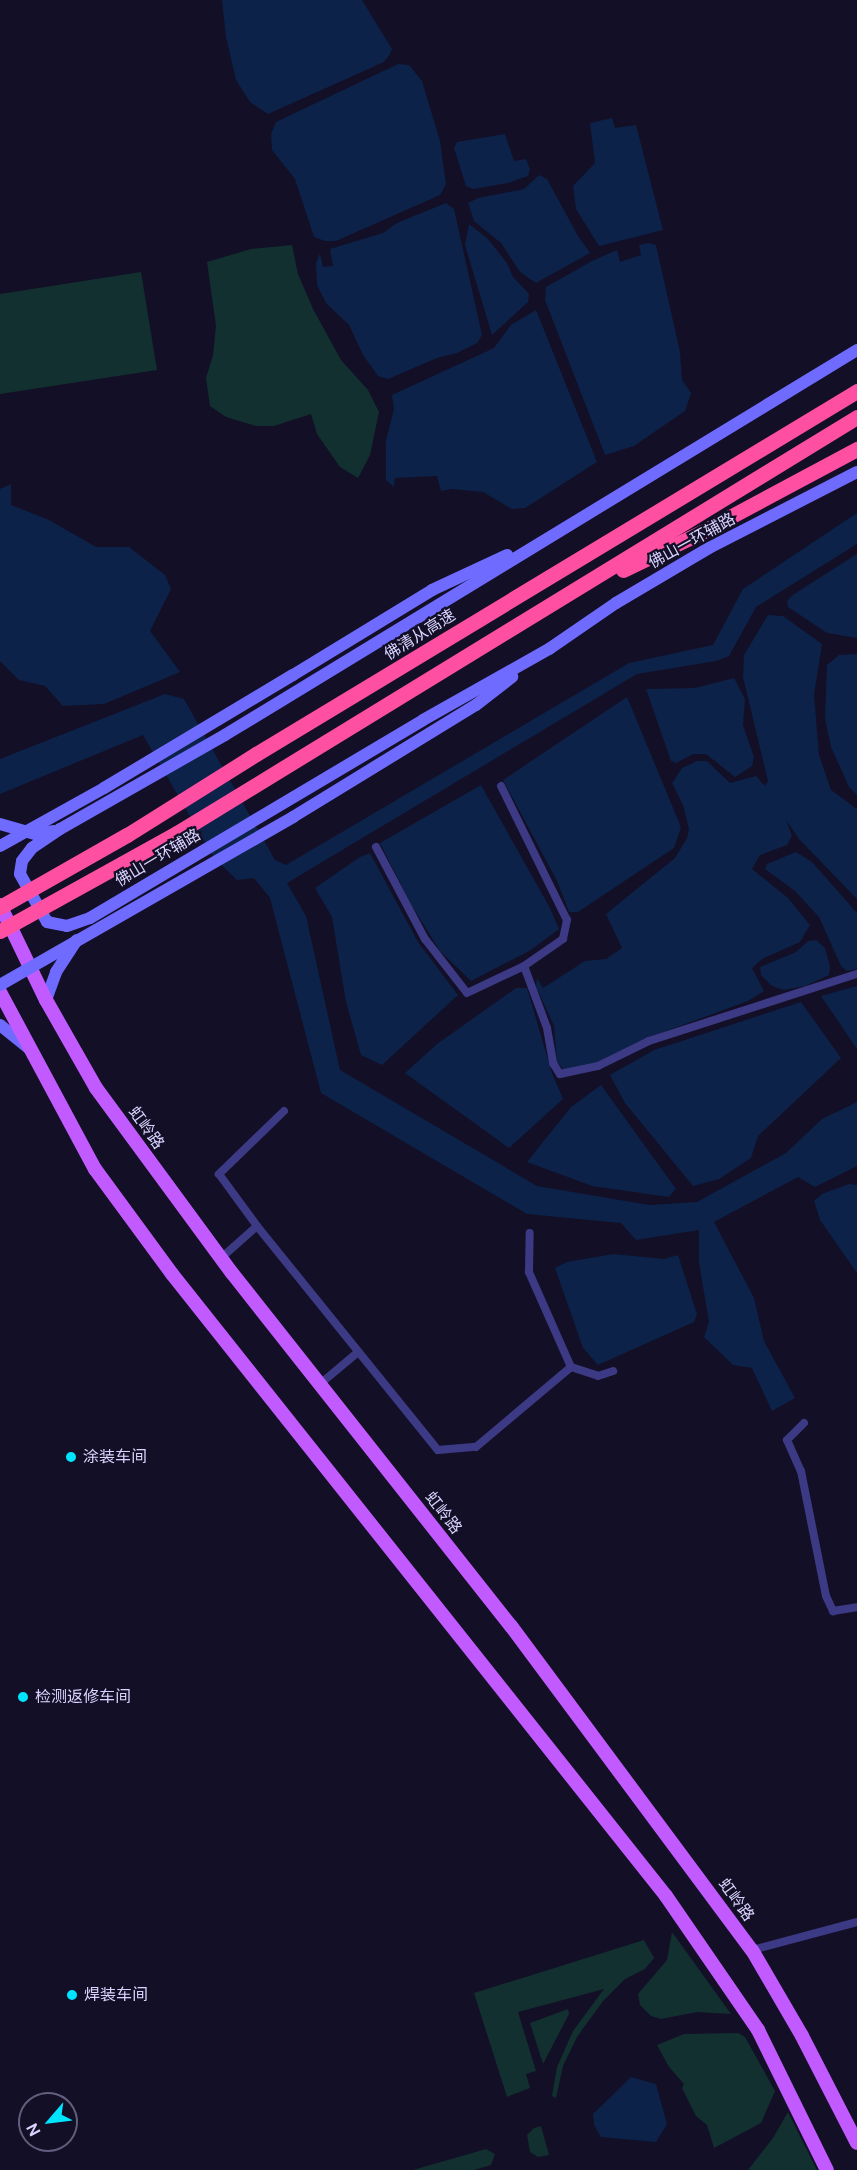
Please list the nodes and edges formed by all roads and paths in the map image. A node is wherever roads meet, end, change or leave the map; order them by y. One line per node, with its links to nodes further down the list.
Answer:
1 (857, 350): 6 (main road)
2 (857, 391): 14 (highway, 佛清从高速, bridge)
3 (857, 417): 7 (highway)
4 (857, 449): 7 (highway)
5 (857, 472): 8 (main road, 佛山一环辅路)
6 (562, 528): 11 (main road, 佛山一环辅路); 12 (main road, bridge)
7 (547, 606): 16 (highway, bridge)
8 (549, 649): 15 (main road, 佛山一环辅路); 19 (main road, 佛山一环辅路, bridge)
9 (501, 786): 17 (street)
10 (0, 824): 11 (main road)
11 (60, 829): 15 (main road, 佛山一环辅路)
12 (0, 846)
13 (376, 847): 17 (street)
14 (0, 906): 21 (main road, 虹岭路)
15 (90, 918): 21 (main road)
16 (0, 931)
17 (524, 966): 18 (street)
18 (857, 974)
19 (0, 985)
20 (0, 992): 23 (main road)
21 (46, 1000): 27 (main road, 虹岭路)
22 (0, 1025): 23 (main road)
23 (28, 1048): 37 (main road)
24 (284, 1110): 25 (street)
25 (257, 1226): 27 (street); 28 (street)
26 (530, 1233): 29 (street)
27 (221, 1258): 31 (main road, 虹岭路)
28 (357, 1353): 29 (street); 31 (street)
29 (571, 1367): 30 (street)
30 (613, 1371)
31 (320, 1384): 35 (main road, 虹岭路)
32 (804, 1423): 33 (street)
33 (857, 1607)
34 (857, 1922): 35 (street)
35 (752, 1950): 36 (main road, 虹岭路)
36 (857, 2143)
37 (827, 2170)

